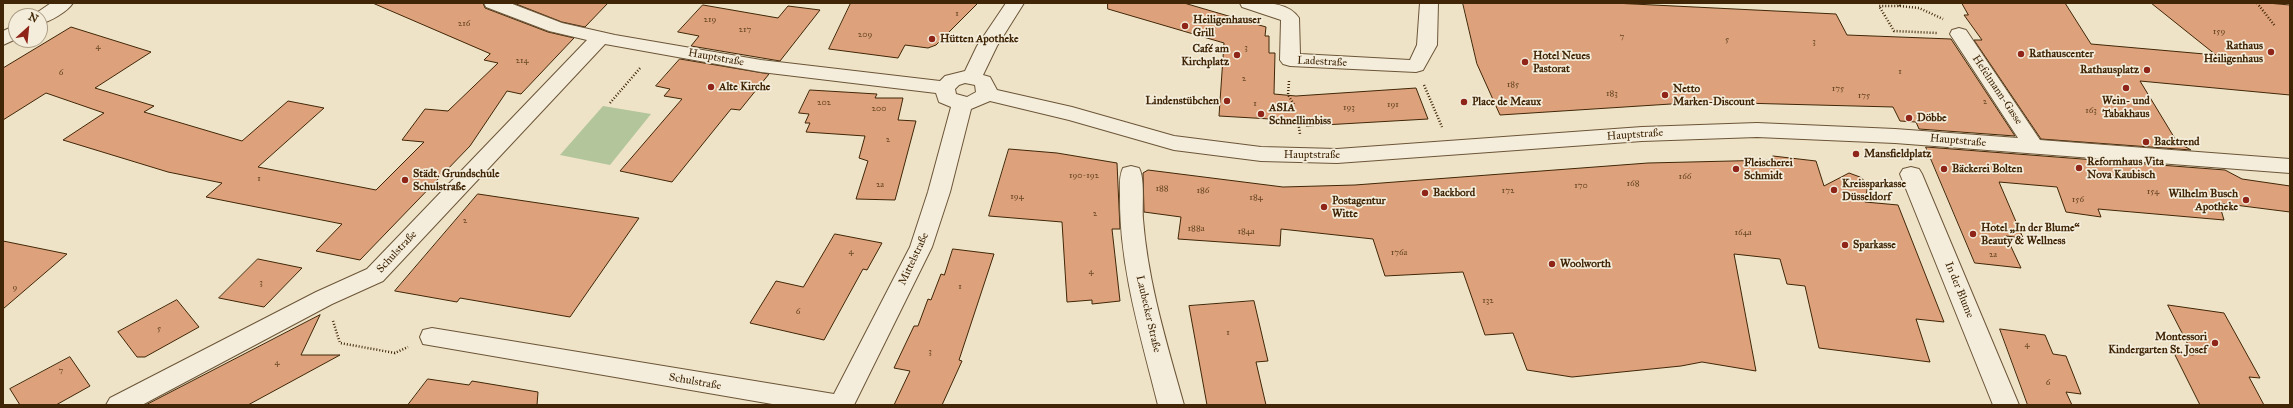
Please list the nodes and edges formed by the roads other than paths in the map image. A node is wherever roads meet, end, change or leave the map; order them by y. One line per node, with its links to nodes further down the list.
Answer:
1 (64, 3): 6 (street)
2 (493, 3): 8 (street, Hauptstraße)
3 (1015, 3): 9 (street)
4 (1249, 3): 5 (street, Ladestraße)
5 (1429, 3)
6 (48, 13)
7 (1959, 34): 12 (street, Hefelmann-Gasse)
8 (600, 38): 11 (street, Hauptstraße); 17 (street, Schulstraße)
9 (972, 77): 10 (street); 11 (street)
10 (986, 94): 11 (street); 12 (street, Hauptstraße)
11 (953, 96): 18 (street, Mittelstraße)
12 (2034, 148): 13 (street, Hauptstraße)
13 (2290, 166)
14 (1131, 173): 19 (street, Laubecker Straße)
15 (1911, 174): 20 (street, In der Blume)
16 (432, 337): 18 (street, Schulstraße)
17 (119, 405)
18 (840, 405)
19 (1171, 405)
20 (2006, 405)

